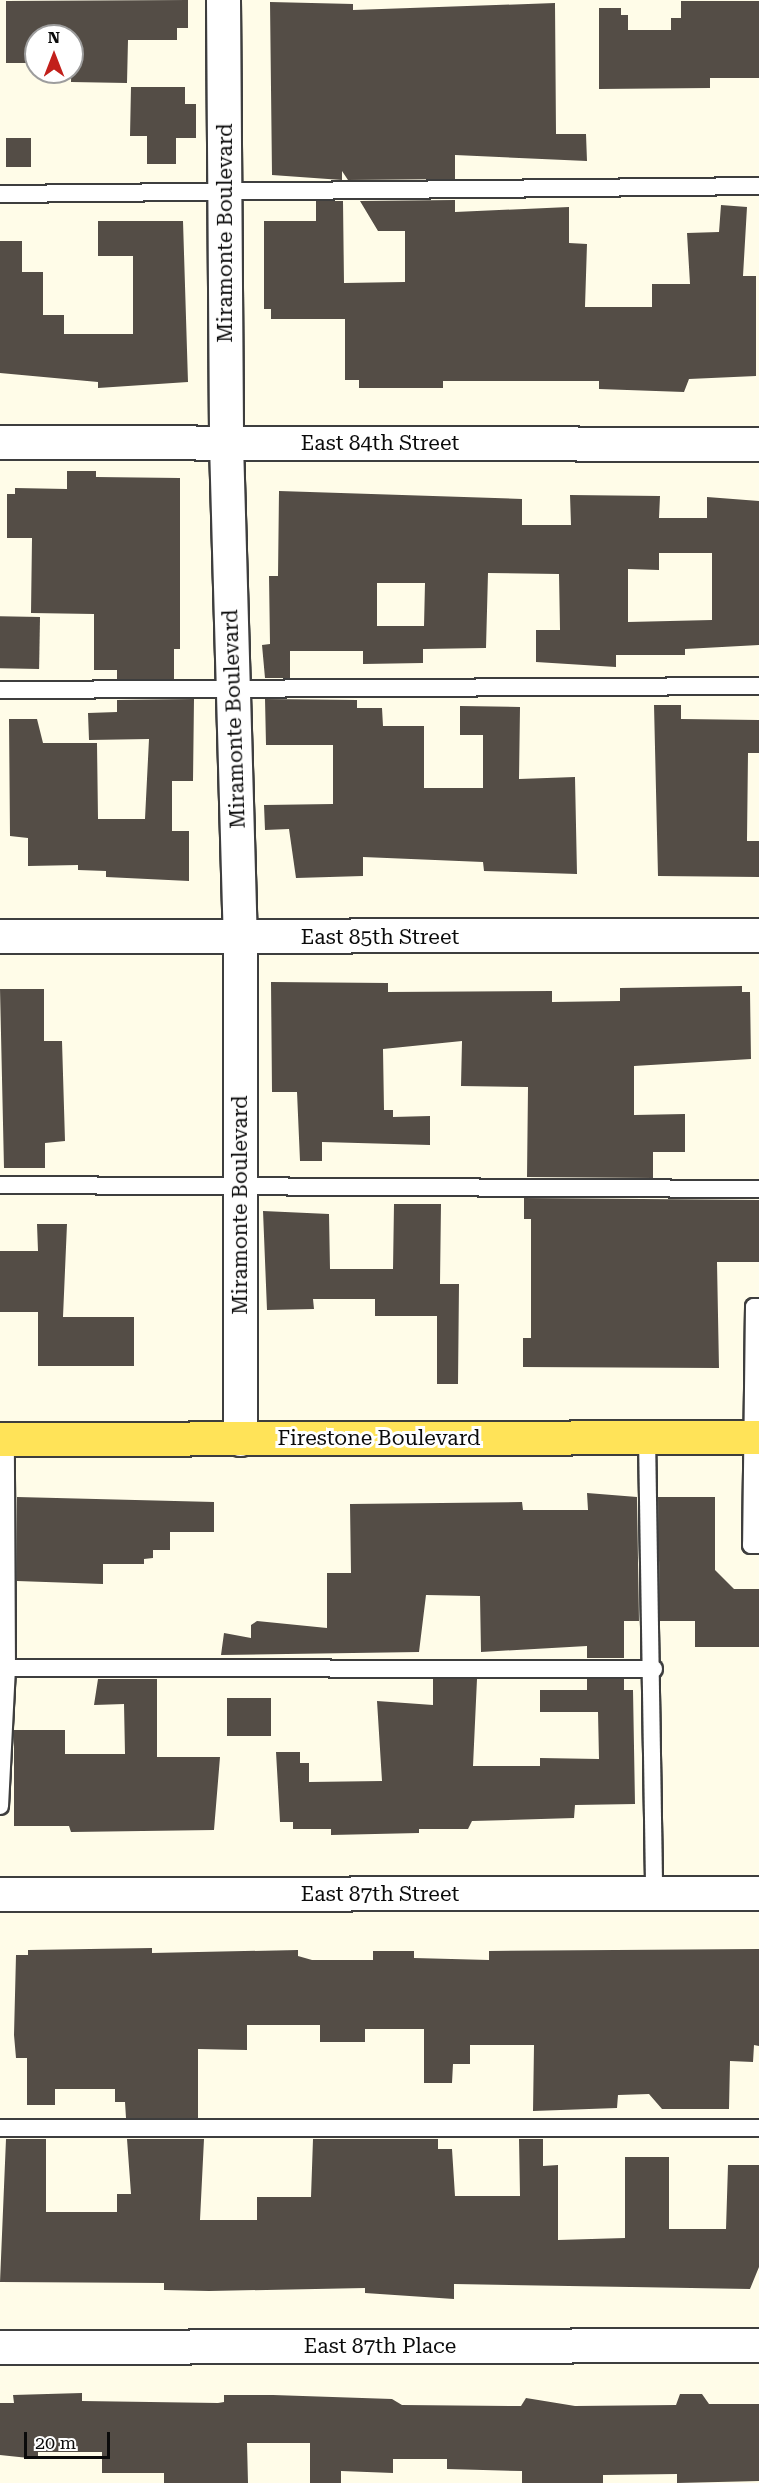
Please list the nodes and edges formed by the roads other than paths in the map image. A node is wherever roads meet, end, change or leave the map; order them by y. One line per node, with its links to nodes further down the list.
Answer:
1 (223, 0): 3 (street, Miramonte Boulevard)
2 (759, 186): 3 (lane)
3 (224, 190): 4 (lane); 6 (street, Miramonte Boulevard)
4 (0, 194)
5 (0, 442): 6 (street, East 84th Street)
6 (226, 443): 7 (street, East 84th Street); 10 (street, Miramonte Boulevard)
7 (759, 444)
8 (759, 686): 10 (lane)
9 (0, 690): 10 (lane)
10 (233, 690): 13 (street, Miramonte Boulevard)
11 (759, 935): 13 (street, East 85th Street)
12 (0, 936): 13 (street, East 85th Street)
13 (240, 938): 15 (street, Miramonte Boulevard)
14 (0, 1185): 15 (lane)
15 (240, 1186): 16 (lane); 21 (street, Miramonte Boulevard)
16 (759, 1189)
17 (759, 1308): 19 (lane)
18 (647, 1436): 19 (main road, Firestone Boulevard); 21 (main road, Firestone Boulevard); 24 (lane)
19 (755, 1437): 22 (lane)
20 (3, 1439): 21 (main road, Firestone Boulevard); 23 (lane)
21 (240, 1439)
22 (759, 1545)
23 (7, 1668): 24 (lane); 25 (lane)
24 (654, 1669): 26 (lane)
25 (0, 1806)
26 (654, 1893): 27 (street, East 87th Street); 28 (street, East 87th Street)
27 (759, 1893)
28 (0, 1894)
29 (0, 2128): 30 (lane)
30 (759, 2128)
31 (759, 2345): 32 (street, East 87th Place)
32 (0, 2347)

